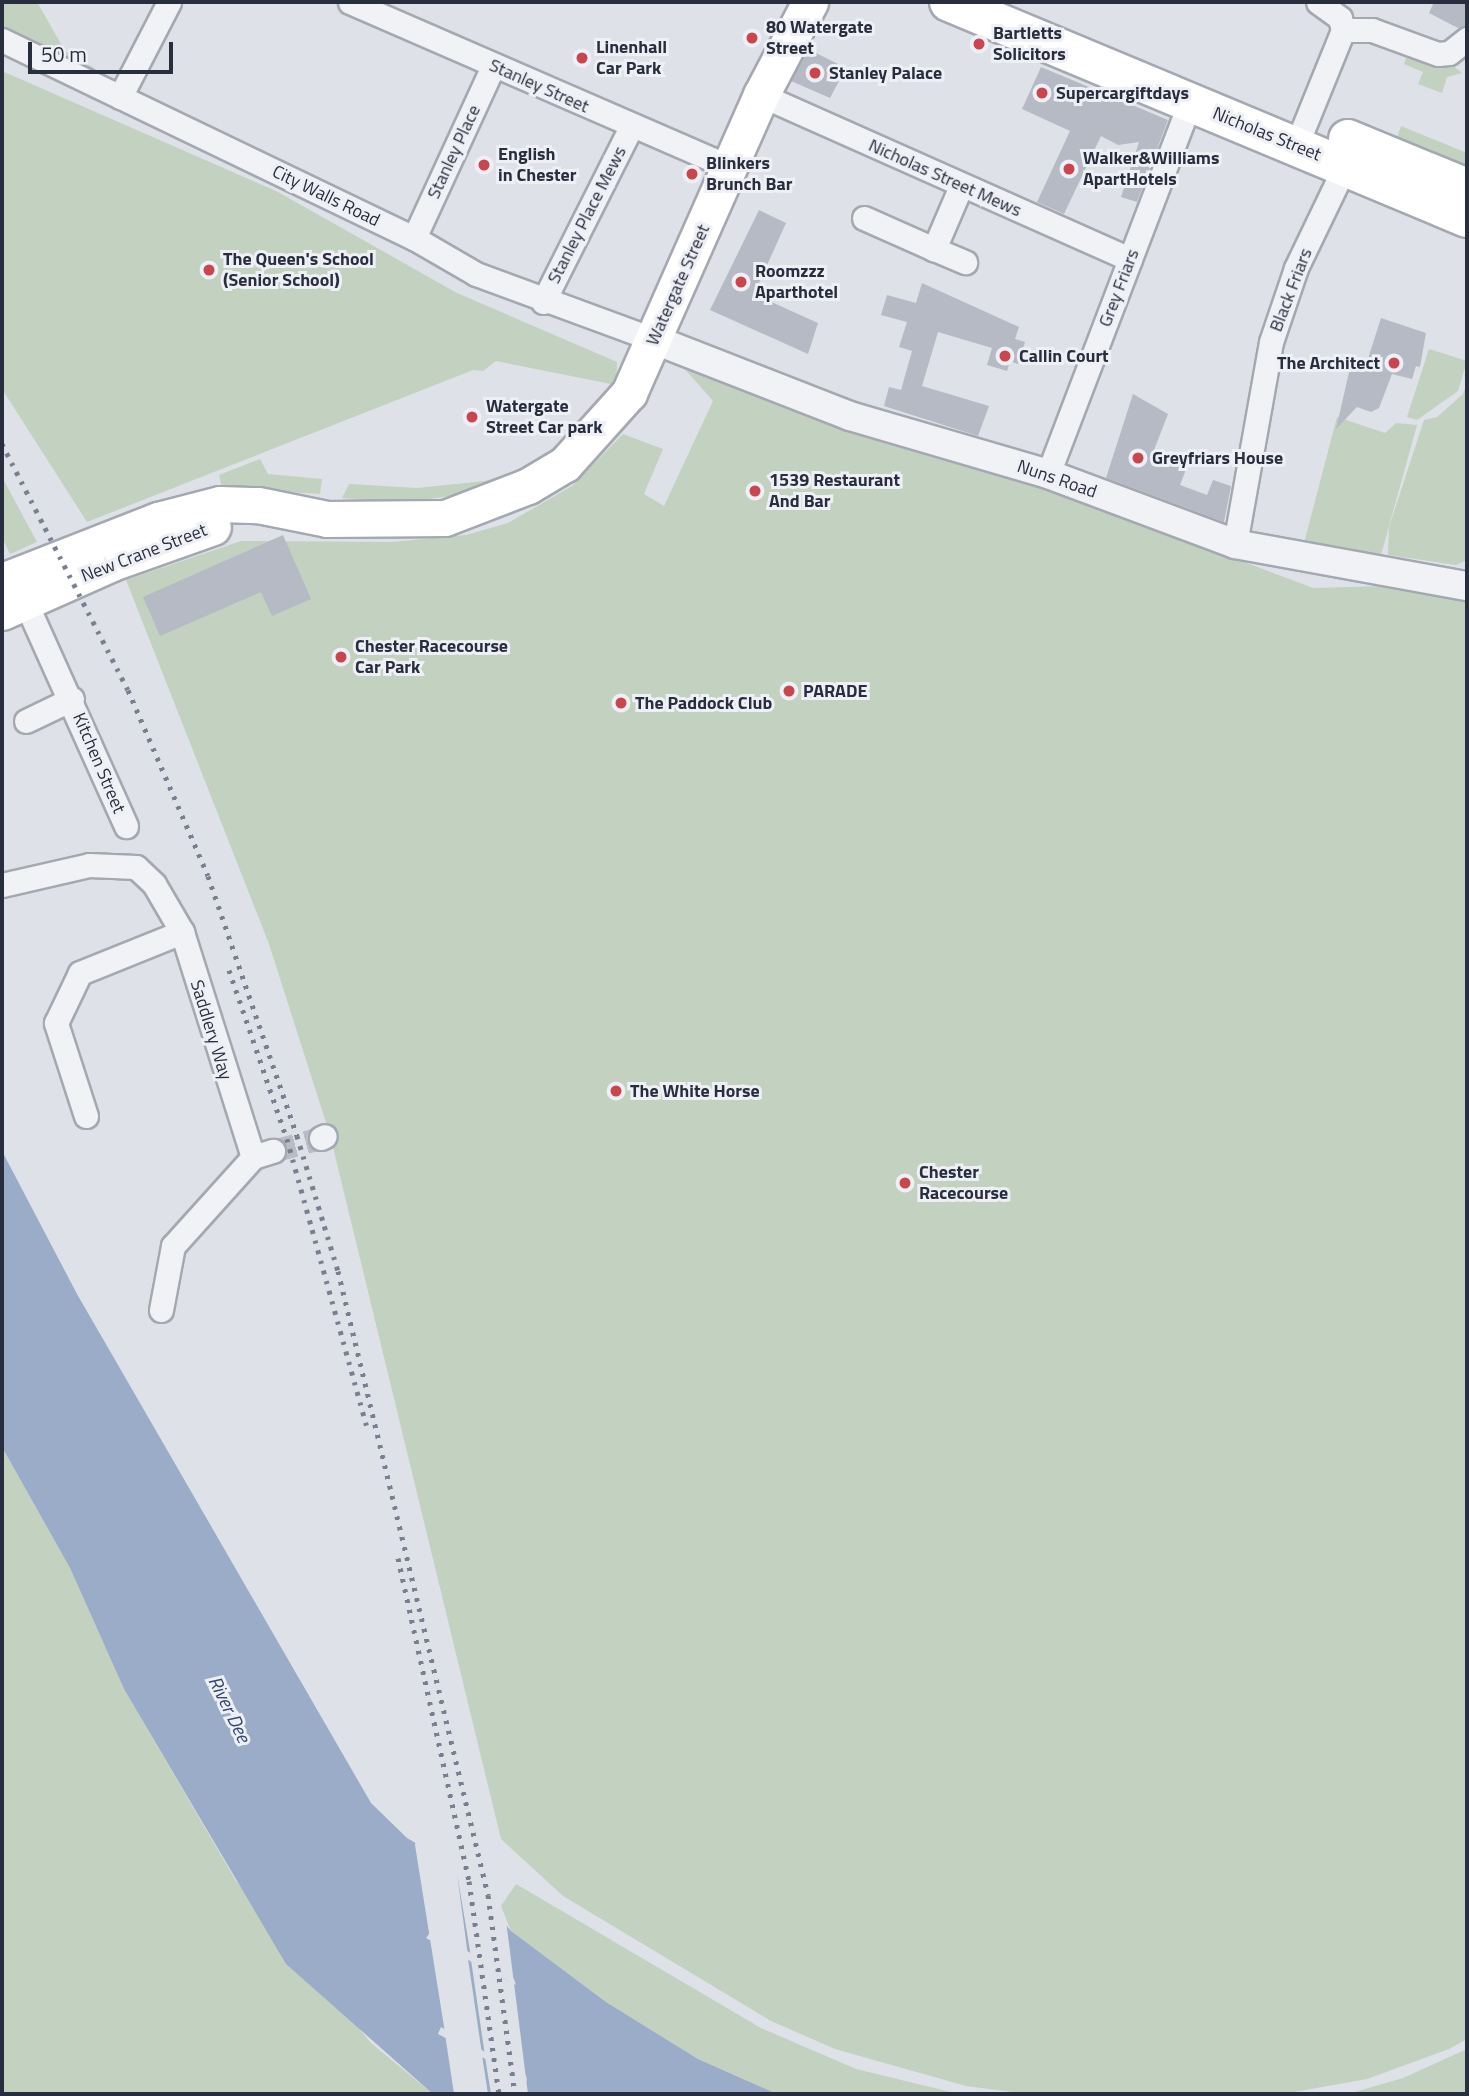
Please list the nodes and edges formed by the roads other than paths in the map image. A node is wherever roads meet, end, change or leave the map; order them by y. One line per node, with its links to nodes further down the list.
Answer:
1 (169, 2): 12 (street)
2 (350, 2): 10 (street, Stanley Street)
3 (808, 2): 11 (main road, Watergate Street)
4 (949, 2): 13 (highway, Nicholas Street)
5 (1020, 2): 15 (highway, Nicholas Street)
6 (1319, 2): 7 (street)
7 (1343, 30): 9 (street); 15 (street)
8 (2, 40): 12 (street, City Walls Road)
9 (1464, 42)
10 (493, 66): 14 (street, Stanley Street); 22 (street, Stanley Place)
11 (761, 95): 17 (main road, Watergate Street); 18 (street, Nicholas Street Mews)
12 (120, 97): 22 (street, City Walls Road)
13 (1190, 102): 15 (highway, Nicholas Street); 24 (street, Grey Friars)
14 (631, 127): 17 (street, Stanley Street); 26 (street, Stanley Place Mews)
15 (1301, 134): 16 (highway, Nicholas Street); 19 (highway, Nicholas Street)
16 (1345, 166): 21 (highway, Nicholas Street); 30 (street, Black Friars)
17 (730, 167): 27 (main road, Watergate Street)
18 (961, 186): 23 (street); 24 (street, Nicholas Street Mews)
19 (1467, 188)
20 (864, 218): 23 (street)
21 (1467, 218)
22 (414, 238): 26 (street, City Walls Road)
23 (934, 248): 25 (street)
24 (1130, 259): 29 (street, Grey Friars)
25 (965, 262)
26 (543, 302): 27 (street, City Walls Road)
27 (654, 340): 28 (main road, Watergate Street); 29 (street, Nuns Road)
28 (638, 376): 32 (main road, New Crane Street)
29 (1048, 474): 30 (street, Nuns Road)
30 (1235, 544): 31 (street, Nuns Road)
31 (1467, 586)
32 (11, 593): 33 (street, Kitchen Street)
33 (72, 699): 34 (street, Kitchen Street); 35 (street, Kitchen Street)
34 (26, 721)
35 (126, 827)
36 (2, 885): 37 (street, Saddlery Way)
37 (182, 932): 38 (street); 39 (street, Saddlery Way)
38 (86, 1116)
39 (161, 1310)

